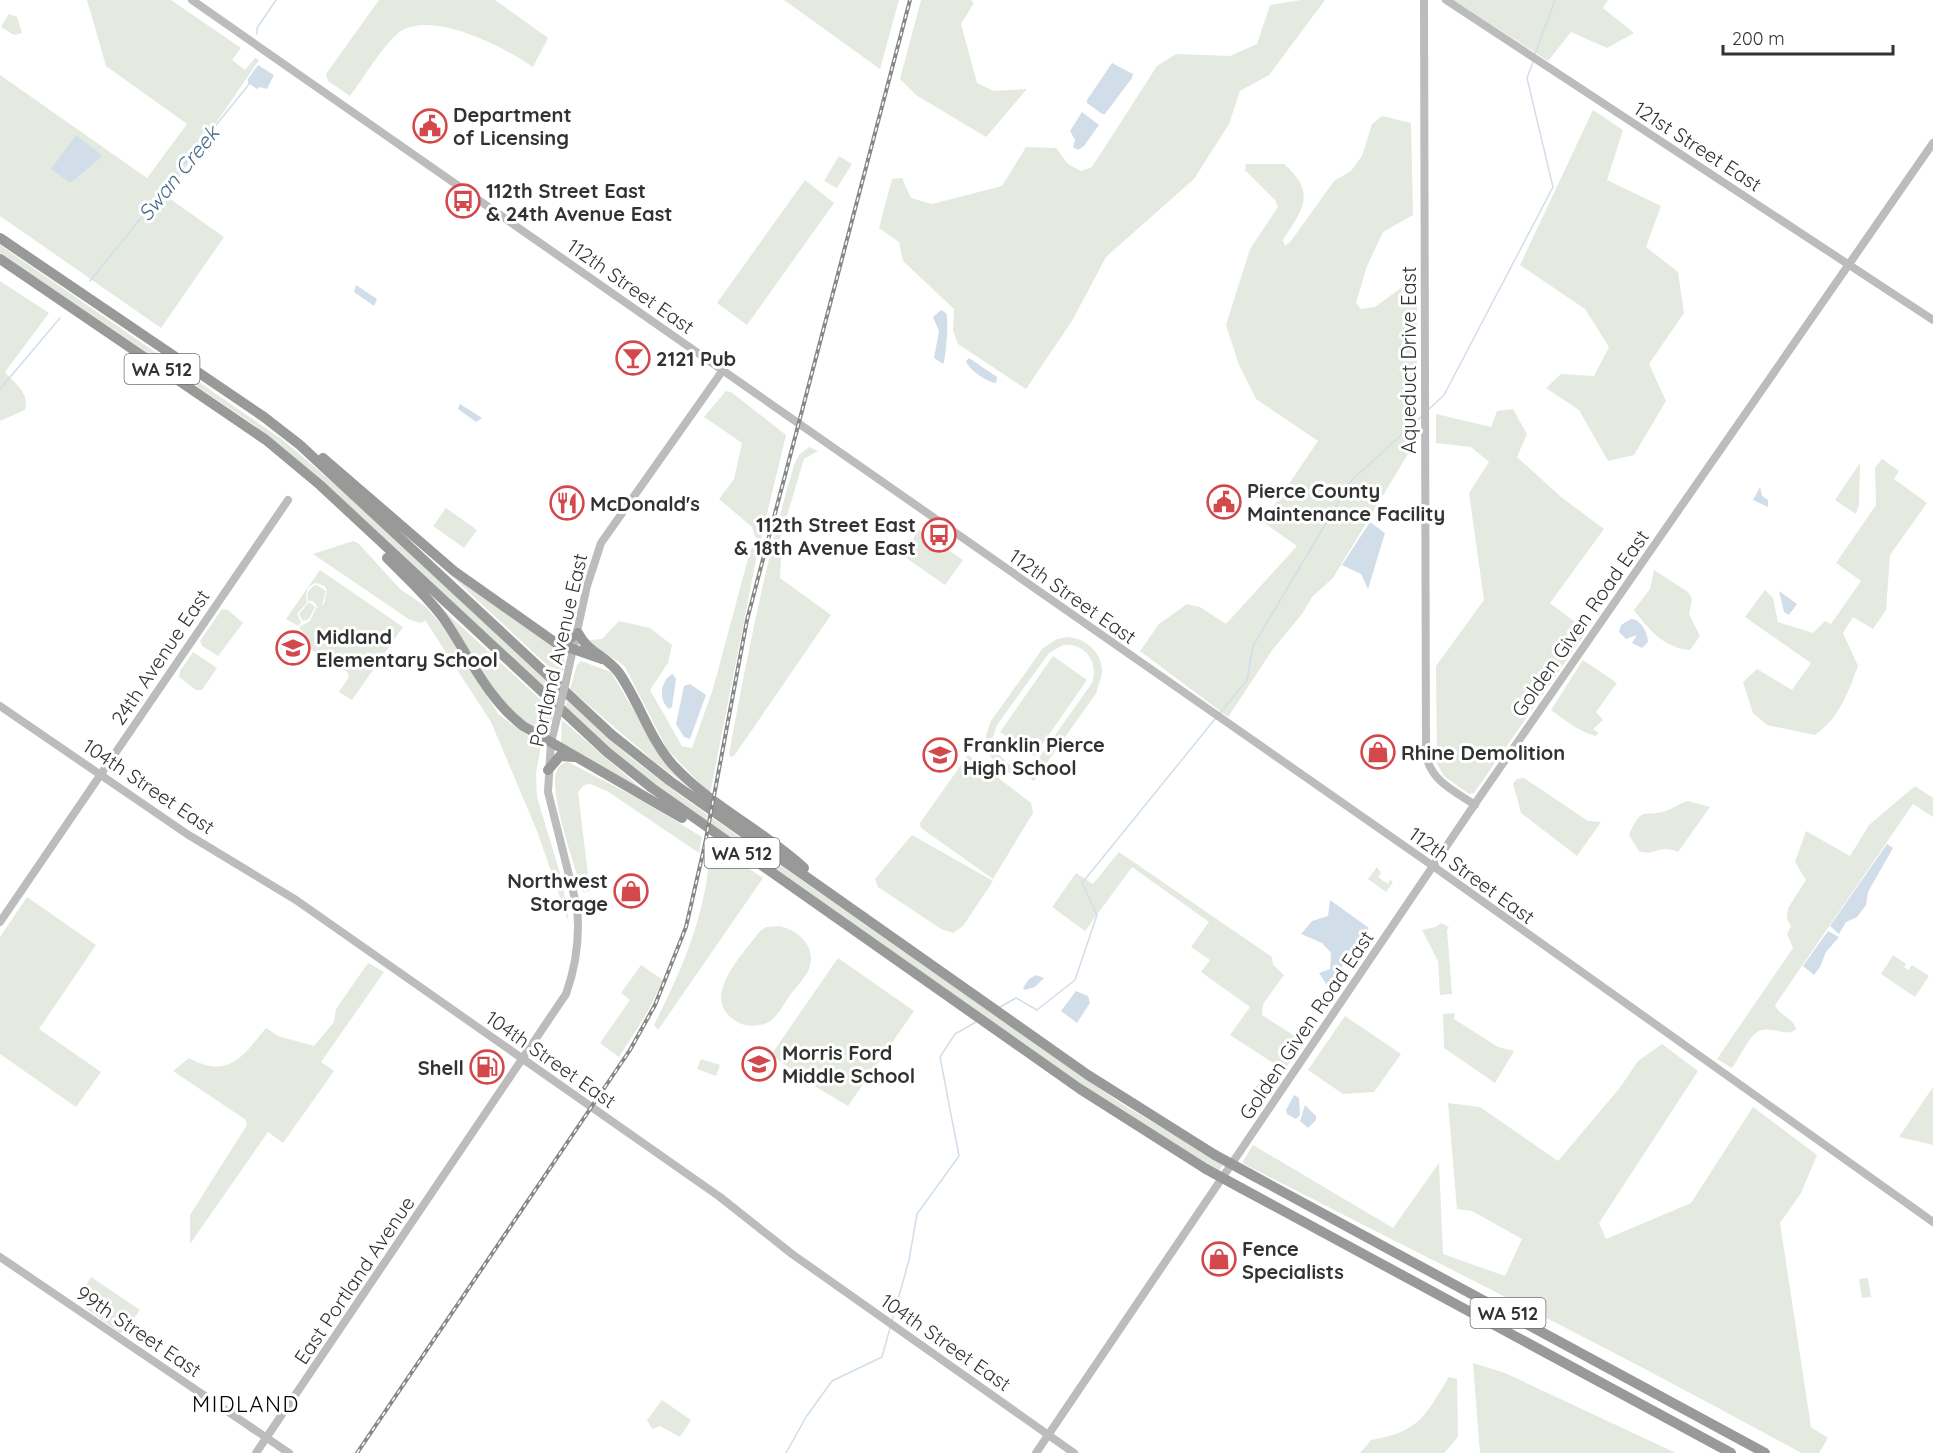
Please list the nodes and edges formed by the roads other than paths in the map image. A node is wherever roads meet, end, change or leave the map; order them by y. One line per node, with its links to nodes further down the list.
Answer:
1 (192, 0): 9 (street, 112th Street East)
2 (1424, 0): 22 (street, Aqueduct Drive East)
3 (1446, 0): 7 (street, 121st Street East)
4 (1933, 143): 7 (street, Golden Given Road East)
5 (0, 238): 10 (highway, WA 512)
6 (0, 259): 11 (highway, WA 512)
7 (1849, 265): 8 (street, 121st Street East); 22 (street, Golden Given Road East)
8 (1933, 320)
9 (723, 370): 13 (street, Portland Avenue East); 23 (street, 112th Street East)
10 (264, 417): 14 (highway); 24 (highway, WA 512)
11 (320, 485): 18 (highway); 25 (highway, WA 512)
12 (288, 500): 21 (street, 24th Avenue East)
13 (578, 633): 14 (highway); 15 (street, Portland Avenue East); 16 (highway)
14 (544, 635): 15 (highway)
15 (573, 651): 16 (highway); 18 (street, Portland Avenue East, bridge)
16 (602, 659): 24 (highway)
17 (0, 706): 21 (street, 104th Street East)
18 (551, 742): 19 (highway); 20 (street, Portland Avenue East)
19 (581, 759): 20 (highway); 25 (highway)
20 (548, 770): 27 (street, Portland Avenue East)
21 (100, 774): 26 (street, 24th Avenue East); 27 (street, 104th Street East)
22 (1475, 805): 23 (street, Golden Given Road East)
23 (1433, 866): 29 (street, 112th Street East); 31 (street, Golden Given Road East)
24 (837, 899): 38 (highway, WA 512, bridge)
25 (828, 913): 37 (highway, WA 512, bridge)
26 (0, 922)
27 (524, 1060): 28 (street, Portland Avenue East); 31 (street, 104th Street East)
28 (480, 1125): 32 (street, East Portland Avenue)
29 (1933, 1222)
30 (0, 1257): 32 (street, 99th Street East)
31 (1048, 1435): 35 (street, Golden Given Road East); 36 (street, 104th Street East)
32 (267, 1438): 33 (street, East Portland Avenue); 34 (street, 99th Street East)
33 (256, 1453)
34 (289, 1453)
35 (1036, 1453)
36 (1074, 1453)
37 (1731, 1453)
38 (1765, 1453)

